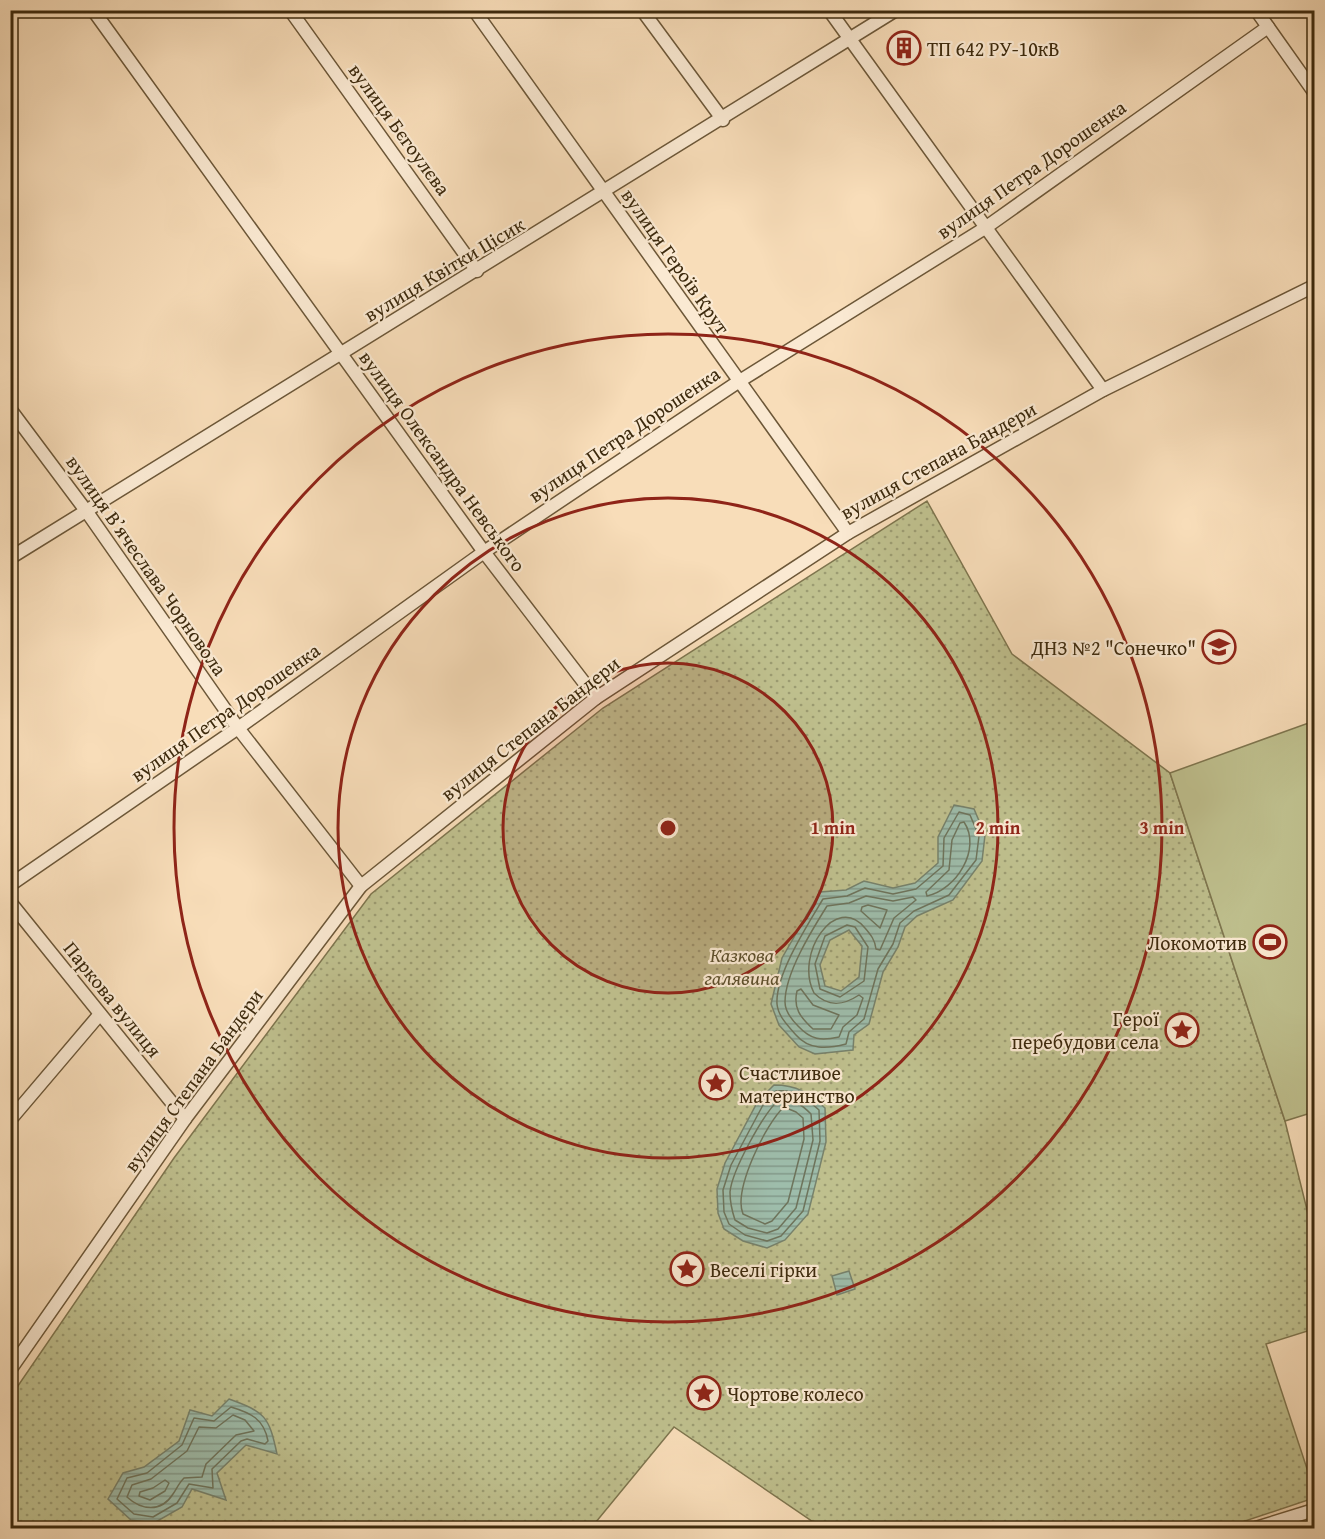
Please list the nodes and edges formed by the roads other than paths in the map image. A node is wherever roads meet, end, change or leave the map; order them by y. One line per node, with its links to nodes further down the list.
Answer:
1 (93, 10): 16 (street, вулиця Олександра Невського)
2 (290, 10): 14 (street, вулиця Бєгоулєва)
3 (474, 10): 12 (street, вулиця Героїв Крут)
4 (642, 10): 11 (street)
5 (829, 10): 9 (street)
6 (896, 10): 9 (street, вулиця Квітки Цісик)
7 (1256, 10): 8 (street)
8 (1268, 27): 10 (street); 13 (street, вулиця Петра Дорошенка)
9 (850, 39): 11 (street, вулиця Квітки Цісик); 13 (street)
10 (1314, 92)
11 (723, 120): 12 (street, вулиця Квітки Цісик)
12 (604, 193): 14 (street, вулиця Квітки Цісик); 17 (street, вулиця Героїв Крут)
13 (985, 228): 17 (street, вулиця Петра Дорошенка); 18 (street)
14 (477, 271): 16 (street, вулиця Квітки Цісик)
15 (1314, 286): 18 (street, вулиця Степана Бандери)
16 (342, 354): 20 (street, вулиця Квітки Цісик); 22 (street, вулиця Олександра Невського)
17 (738, 382): 21 (street, вулиця Героїв Крут); 22 (street, вулиця Петра Дорошенка)
18 (1103, 390): 21 (street, вулиця Степана Бандери)
19 (10, 409): 20 (street, вулиця Вʼячеслава Чорновола)
20 (87, 512): 23 (street, вулиця Квітки Цісик); 25 (street, вулиця Вʼячеслава Чорновола)
21 (848, 532): 24 (street, вулиця Степана Бандери)
22 (484, 552): 24 (street, вулиця Олександра Невського); 25 (street, вулиця Петра Дорошенка)
23 (10, 558)
24 (596, 698): 27 (street, вулиця Степана Бандери)
25 (238, 728): 26 (street, вулиця Петра Дорошенка); 27 (street, вулиця Вʼячеслава Чорновола)
26 (10, 885)
27 (361, 886): 30 (street, вулиця Степана Бандери)
28 (10, 902): 29 (street, Паркова вулиця)
29 (100, 1014): 30 (street, Паркова вулиця); 31 (street)
30 (185, 1119): 32 (street, вулиця Степана Бандери)
31 (10, 1120)
32 (10, 1370)
33 (1314, 1510): 34 (street)
34 (1256, 1528)

